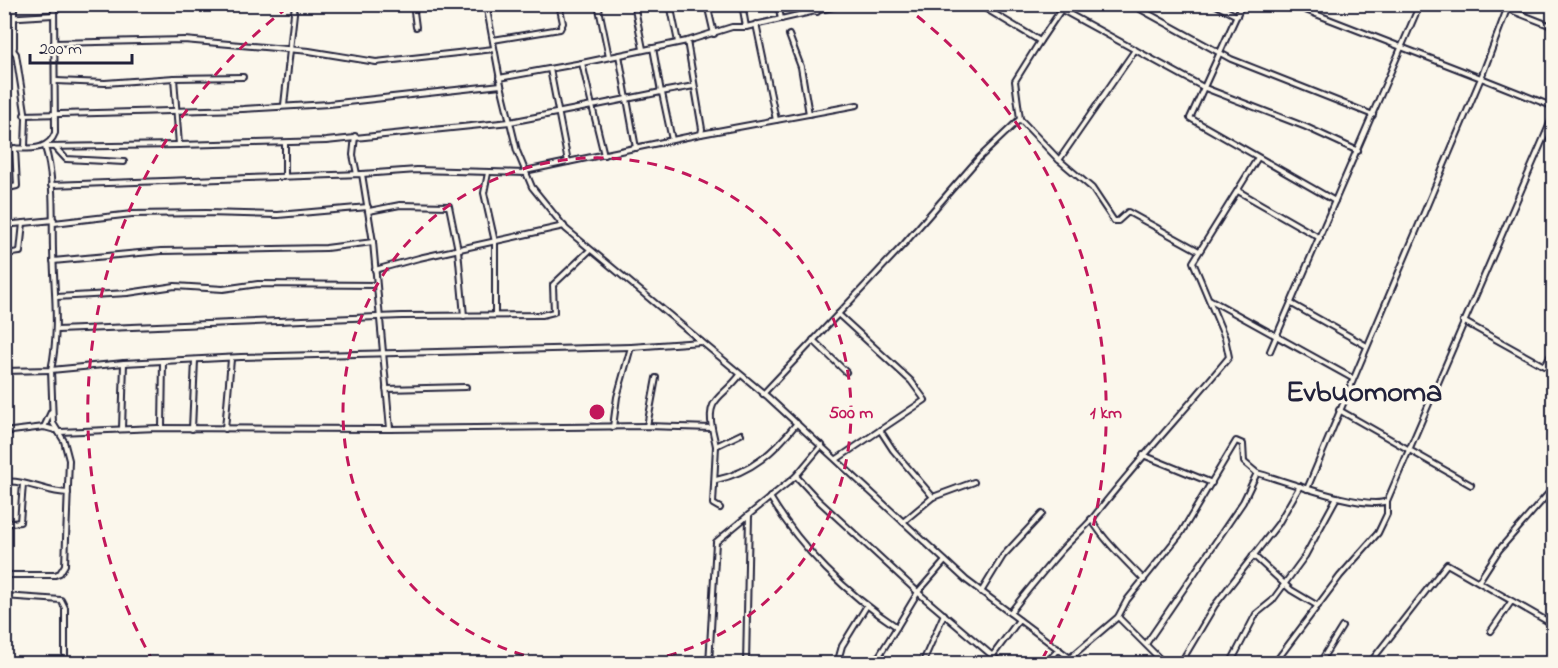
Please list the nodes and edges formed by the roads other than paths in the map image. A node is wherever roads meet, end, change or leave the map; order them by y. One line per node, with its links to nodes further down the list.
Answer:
1 (14, 4): 31 (street)
2 (213, 4): 25 (street)
3 (295, 4): 46 (street)
4 (413, 4): 35 (street)
5 (501, 4): 24 (street)
6 (559, 4): 40 (street)
7 (598, 4): 55 (street)
8 (634, 4): 50 (street)
9 (670, 4): 43 (street)
10 (707, 4): 38 (street)
11 (742, 4): 36 (street)
12 (778, 4): 33 (street)
13 (815, 4): 28 (street)
14 (846, 4): 28 (street)
15 (978, 4): 42 (street)
16 (1051, 4): 27 (street)
17 (1065, 4): 27 (street)
18 (1131, 4): 53 (street)
19 (1214, 4): 30 (street)
20 (1242, 4): 30 (street)
21 (1290, 4): 48 (street)
22 (1420, 4): 48 (street)
23 (1495, 4): 26 (street)
24 (486, 5): 40 (street)
25 (54, 6): 29 (street)
26 (1507, 9): 37 (street); 61 (street)
27 (1061, 10): 42 (street); 51 (street)
28 (817, 12): 33 (street)
29 (53, 15): 31 (street); 44 (street)
30 (1237, 16): 53 (street)
31 (14, 17): 32 (street); 49 (street)
32 (4, 18)
33 (781, 19): 34 (street)
34 (756, 24): 36 (street); 80 (street)
35 (416, 27)
36 (747, 27): 38 (street)
37 (1554, 27)
38 (714, 34): 41 (street)
39 (789, 35): 75 (street)
40 (493, 40): 47 (street)
41 (687, 41): 43 (street); 64 (street)
42 (1040, 41): 79 (street)
43 (678, 42): 45 (street)
44 (54, 43): 46 (street); 62 (street)
45 (653, 48): 50 (street); 66 (street)
46 (291, 49): 47 (street); 68 (street)
47 (494, 49): 60 (street)
48 (1401, 49): 61 (street); 78 (street)
49 (13, 50): 52 (street); 77 (street)
50 (643, 50): 54 (street)
51 (1135, 50): 65 (street); 96 (street)
52 (4, 53)
53 (1221, 53): 65 (street); 78 (street)
54 (619, 55): 55 (street); 67 (street)
55 (609, 57): 56 (street)
56 (582, 63): 57 (street); 70 (street)
57 (550, 69): 60 (street); 73 (street)
58 (243, 77): 59 (street)
59 (174, 78): 62 (street); 72 (street)
60 (499, 78): 63 (street)
61 (1480, 78): 71 (street); 134 (street)
62 (56, 81): 74 (street)
63 (501, 85): 68 (street); 81 (street)
64 (694, 86): 66 (street); 82 (street)
65 (1205, 88): 93 (street); 95 (street)
66 (662, 93): 67 (street); 84 (street)
67 (626, 100): 70 (street); 91 (street)
68 (284, 105): 72 (street)
69 (857, 105): 75 (street)
70 (592, 106): 73 (street); 94 (street)
71 (1554, 107)
72 (176, 112): 74 (street); 86 (street)
73 (558, 112): 81 (street); 98 (street)
74 (56, 114): 77 (street); 88 (street)
75 (809, 114): 80 (street)
76 (1554, 114): 129 (street)
77 (24, 115): 87 (street)
78 (1373, 115): 93 (street)
79 (1020, 119): 96 (street); 126 (street)
80 (776, 120): 82 (street)
81 (510, 122): 83 (street); 99 (street)
82 (701, 134): 84 (street)
83 (355, 136): 85 (street); 101 (street)
84 (672, 140): 91 (street)
85 (285, 143): 86 (street); 102 (street)
86 (179, 145): 90 (street)
87 (25, 147): 88 (street); 89 (street)
88 (45, 147): 90 (street); 103 (street)
89 (15, 148): 92 (street); 104 (street)
90 (56, 148): 97 (street)
91 (636, 148): 94 (street)
92 (4, 149)
93 (1358, 151): 106 (street)
94 (604, 155): 98 (street)
95 (1257, 159): 105 (street); 106 (street)
96 (1059, 160): 117 (street)
97 (124, 162)
98 (568, 162): 99 (street)
99 (525, 172): 100 (street); 111 (street)
100 (488, 173): 101 (street); 114 (street)
101 (359, 174): 102 (street); 107 (street)
102 (285, 176): 103 (street)
103 (51, 184): 108 (street)
104 (4, 189)
105 (1238, 190): 112 (street); 117 (street)
106 (1335, 201): 112 (street)
107 (369, 209): 108 (street); 113 (street); 115 (street)
108 (54, 221): 109 (street); 119 (street)
109 (23, 223): 110 (street); 118 (street)
110 (4, 225)
111 (564, 226): 114 (street); 116 (street)
112 (1320, 238): 124 (street)
113 (373, 242): 119 (street); 120 (street)
114 (495, 242): 115 (street); 125 (street)
115 (458, 250): 120 (street); 127 (street)
116 (590, 250): 125 (street); 133 (street)
117 (1199, 251): 123 (street)
118 (4, 254)
119 (53, 261): 122 (street)
120 (375, 270): 121 (street)
121 (376, 285): 122 (street); 128 (street)
122 (56, 297): 130 (street)
123 (1208, 299): 131 (street); 171 (street)
124 (1292, 303): 131 (street); 134 (street)
125 (495, 314): 127 (street)
126 (838, 314): 132 (street); 164 (street)
127 (464, 316): 128 (street)
128 (378, 319): 130 (street); 138 (street)
129 (1463, 321): 136 (street); 170 (street)
130 (57, 330): 143 (street)
131 (1277, 336): 137 (street); 148 (street)
132 (813, 340): 145 (street); 151 (street)
133 (701, 342): 135 (street); 146 (street)
134 (1365, 345): 148 (street)
135 (630, 347): 138 (street); 157 (street)
136 (1554, 350)
137 (1270, 351)
138 (384, 354): 139 (street); 150 (street)
139 (231, 359): 140 (street); 162 (street)
140 (195, 360): 141 (street); 161 (street)
141 (163, 361): 142 (street); 158 (street)
142 (124, 363): 143 (street); 160 (street)
143 (51, 370): 144 (street); 153 (street)
144 (4, 371)
145 (846, 372)
146 (740, 375): 151 (street); 159 (street)
147 (656, 378): 155 (street)
148 (1352, 378): 152 (street)
149 (466, 387): 150 (street)
150 (386, 389): 163 (street)
151 (764, 394): 154 (street)
152 (1339, 410): 170 (street); 183 (street)
153 (51, 412): 156 (street); 165 (street)
154 (797, 423): 169 (street); 175 (street)
155 (647, 426): 157 (street); 159 (street)
156 (44, 427): 165 (street); 166 (street)
157 (613, 427): 163 (street)
158 (162, 428): 160 (street); 161 (street)
159 (712, 428): 168 (street)
160 (122, 429): 165 (street)
161 (192, 429): 162 (street)
162 (225, 429): 163 (street)
163 (390, 429)
164 (880, 430): 172 (street); 185 (street)
165 (57, 431): 184 (street)
166 (4, 432)
167 (741, 434): 168 (street)
168 (716, 446): 175 (street)
169 (822, 446): 172 (street); 174 (street)
170 (1409, 450): 180 (street); 188 (street)
171 (1143, 455): 178 (street); 192 (street)
172 (837, 459): 193 (street)
173 (1257, 473): 178 (street); 181 (street); 215 (street)
174 (796, 476): 186 (street); 201 (street)
175 (716, 480): 189 (street)
176 (4, 482): 179 (street)
177 (974, 482): 185 (street)
178 (1212, 483): 198 (street)
179 (23, 484): 184 (street); 194 (street)
180 (1471, 485)
181 (1300, 486): 183 (street); 195 (street)
182 (1554, 487): 199 (street)
183 (1307, 489): 187 (street)
184 (68, 493): 197 (street)
185 (933, 496): 193 (street)
186 (770, 497): 190 (street); 206 (street)
187 (1337, 497): 188 (street); 200 (street)
188 (1386, 501): 205 (street)
189 (720, 508)
190 (749, 514): 220 (street); 221 (street)
191 (1042, 514): 202 (street)
192 (1091, 519): 198 (street); 207 (street)
193 (903, 522): 196 (street)
194 (4, 524)
195 (1253, 555): 200 (street); 229 (street)
196 (945, 561): 201 (street); 202 (street)
197 (4, 575)
198 (1144, 580): 209 (street)
199 (1479, 581): 204 (street); 233 (street)
200 (1285, 582): 205 (street); 230 (street)
201 (918, 592): 208 (street); 212 (street)
202 (981, 592): 207 (street)
203 (4, 596): 219 (street)
204 (1511, 602): 211 (street); 214 (street)
205 (1318, 606): 231 (street)
206 (866, 607): 212 (street); 222 (street)
207 (1010, 613): 210 (street)
208 (944, 614): 217 (street); 224 (street)
209 (1118, 617): 215 (street); 218 (street)
210 (1019, 620): 216 (street); 217 (street)
211 (1554, 625)
212 (897, 627): 223 (street)
213 (1342, 627): 232 (street)
214 (1491, 631)
215 (1146, 644): 228 (street)
216 (1059, 649): 218 (street); 226 (street)
217 (993, 655): 225 (street)
218 (1071, 657): 227 (street)
219 (65, 663)
220 (710, 663)
221 (746, 663)
222 (837, 663)
223 (874, 663)
224 (922, 663)
225 (1002, 663)
226 (1045, 663)
227 (1078, 663)
228 (1165, 663)
229 (1180, 663)
230 (1230, 663)
231 (1274, 663)
232 (1319, 663)
233 (1369, 663)

